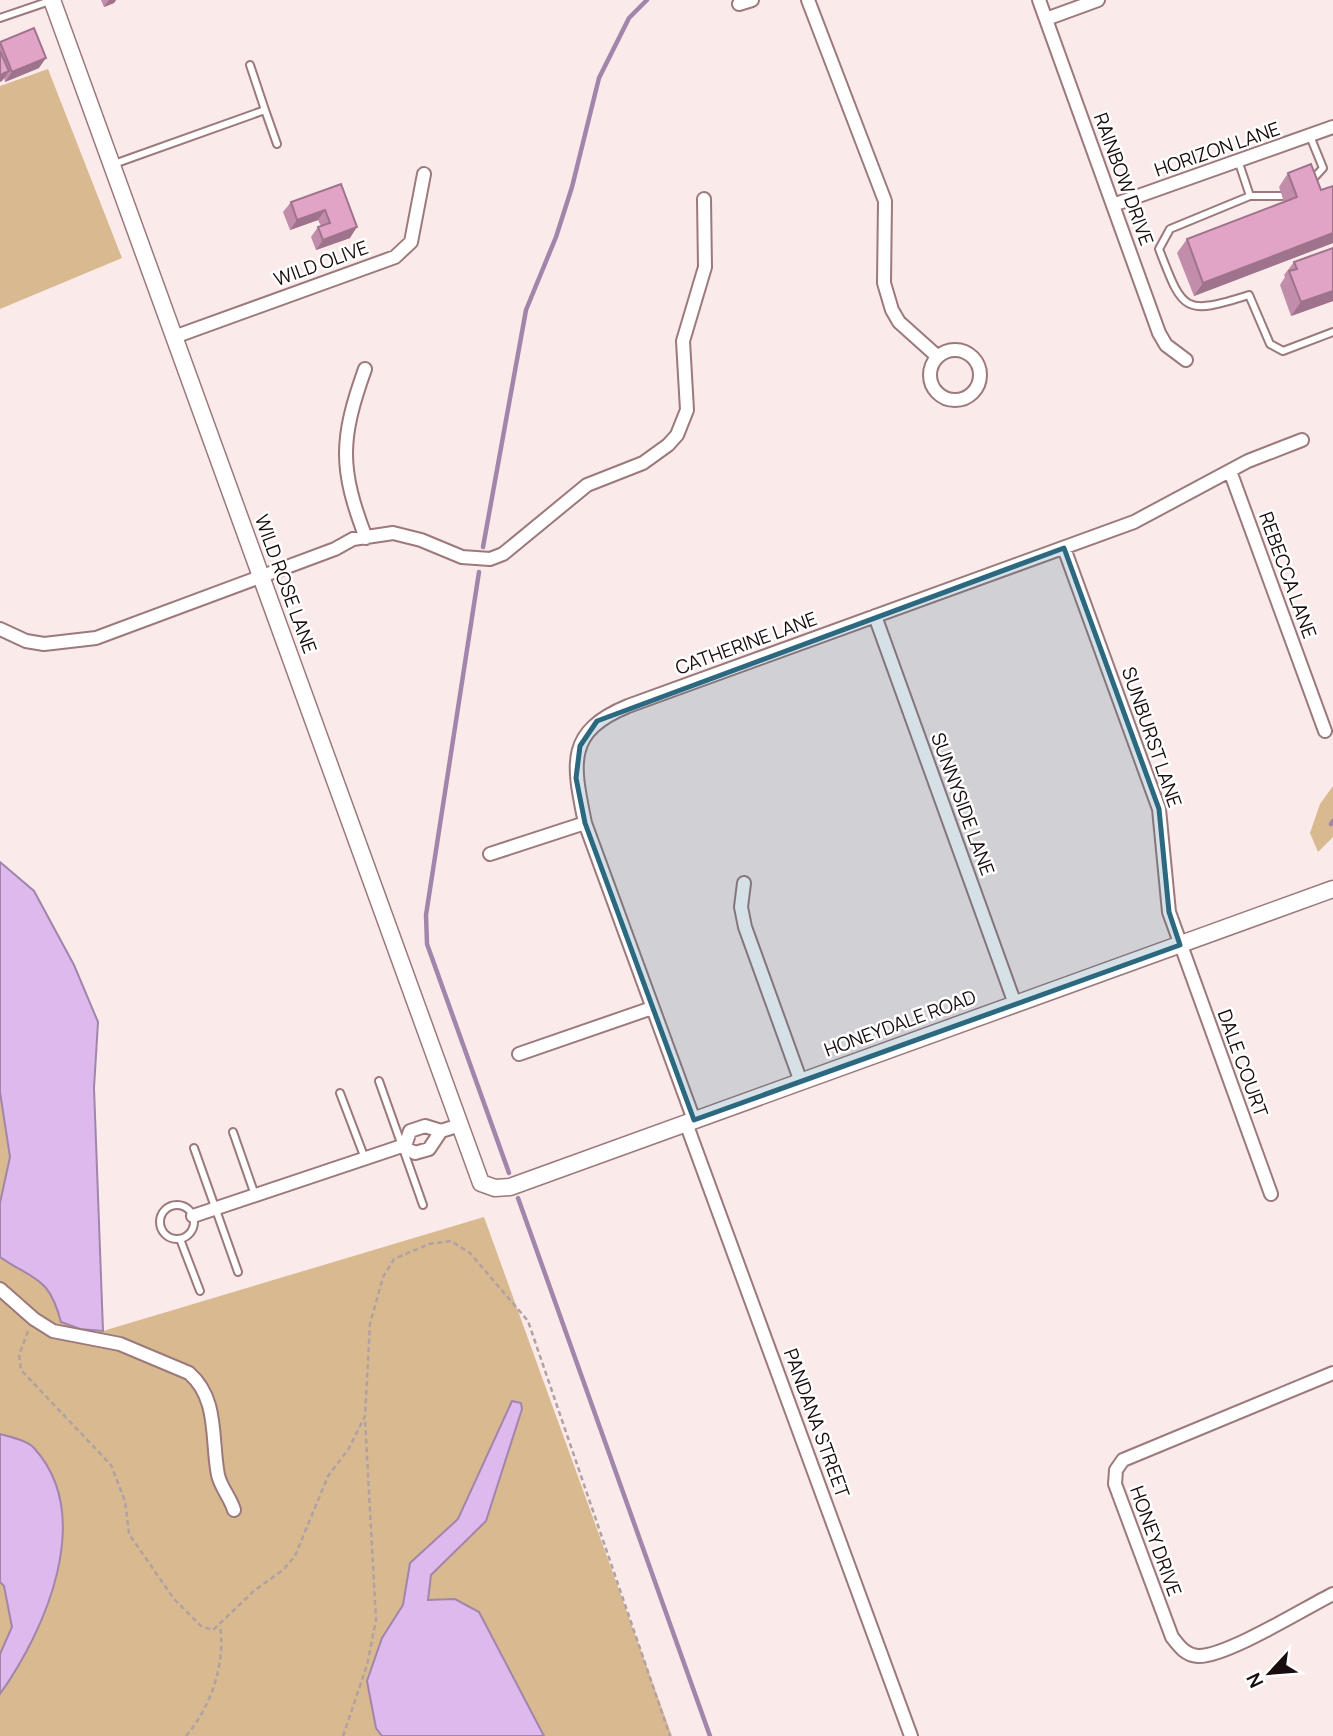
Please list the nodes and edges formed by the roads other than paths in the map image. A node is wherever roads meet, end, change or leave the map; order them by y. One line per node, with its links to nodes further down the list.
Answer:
1 (52, 0): 7 (lane); 16 (street, WILD ROSE LANE)
2 (752, 0): 6 (street)
3 (808, 0): 26 (street)
4 (1039, 0): 8 (street, RAINBOW DRIVE)
5 (1098, 0): 8 (street)
6 (739, 4)
7 (0, 18)
8 (1046, 19): 23 (street, RAINBOW DRIVE)
9 (250, 65): 10 (lane)
10 (265, 110): 13 (lane); 16 (lane)
11 (1333, 127): 12 (street, HORIZON LANE)
12 (1310, 136): 14 (street, HORIZON LANE); 17 (lane)
13 (277, 144)
14 (1239, 163): 20 (lane); 23 (street, HORIZON LANE)
15 (1333, 164): 17 (lane)
16 (112, 165): 25 (street, WILD ROSE LANE)
17 (1324, 168): 19 (lane)
18 (425, 174): 25 (street, WILD OLIVE)
19 (1305, 188)
20 (1251, 196): 21 (lane); 24 (lane)
21 (1282, 197)
22 (704, 199): 31 (street)
23 (1113, 205): 27 (street, RAINBOW DRIVE)
24 (1333, 332)
25 (174, 337): 33 (street, WILD ROSE LANE)
26 (937, 357): 26 (street)
27 (1186, 360)
28 (365, 369): 31 (street)
29 (1303, 440): 30 (street, CATHERINE LANE)
30 (1230, 471): 32 (street, CATHERINE LANE); 36 (street, REBECCA LANE)
31 (366, 537): 33 (street)
32 (1063, 548): 34 (street, CATHERINE LANE); 41 (street, SUNBURST LANE)
33 (260, 575): 35 (street); 49 (street, WILD ROSE LANE)
34 (875, 617): 37 (street, CATHERINE LANE); 42 (street, SUNNYSIDE LANE)
35 (0, 629)
36 (1325, 731)
37 (585, 823): 38 (street); 43 (street, CATHERINE LANE)
38 (490, 855)
39 (744, 883): 46 (street)
40 (1333, 889): 41 (street, HONEYDALE ROAD)
41 (1180, 945): 42 (street, HONEYDALE ROAD); 56 (street, DALE COURT)
42 (1015, 1004): 46 (street, HONEYDALE ROAD)
43 (652, 1008): 44 (street); 48 (street, CATHERINE LANE)
44 (519, 1054)
45 (379, 1081): 52 (lane)
46 (800, 1082): 48 (street, HONEYDALE ROAD)
47 (340, 1093): 54 (lane)
48 (690, 1122): 55 (street, HONEYDALE ROAD); 68 (street, PANDANA STREET)
49 (460, 1125): 50 (street); 55 (street, WILD ROSE LANE)
50 (441, 1131): 52 (street); 52 (street)
51 (233, 1132): 57 (lane)
52 (404, 1146): 54 (street); 58 (lane)
53 (194, 1148): 59 (lane)
54 (365, 1156): 57 (street)
55 (481, 1183)
56 (1271, 1194)
57 (255, 1195): 59 (street)
58 (422, 1205)
59 (215, 1209): 60 (street); 62 (lane)
60 (193, 1216): 61 (lane); 61 (lane)
61 (180, 1239): 64 (lane)
62 (238, 1272)
63 (0, 1289): 66 (street)
64 (200, 1292)
65 (1333, 1373): 67 (street, HONEY DRIVE)
66 (234, 1510)
67 (1333, 1594)
68 (911, 1736)

